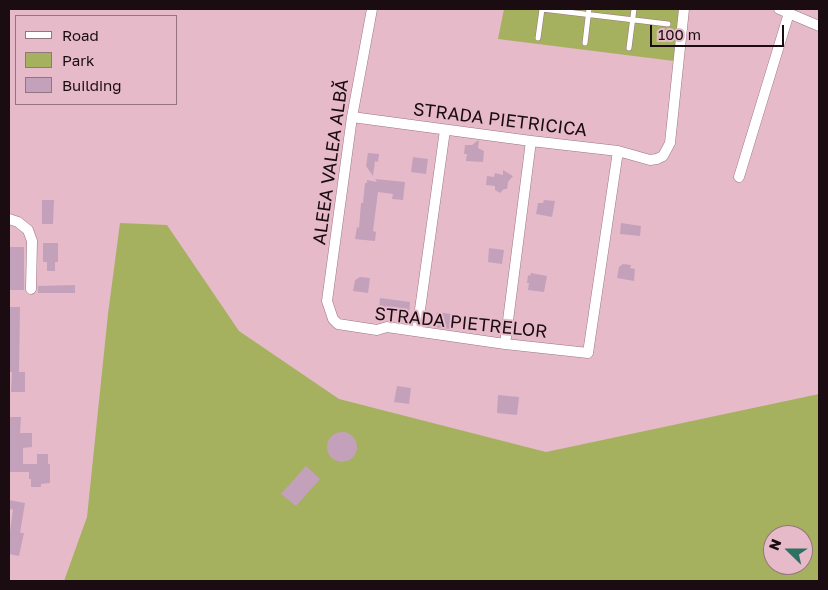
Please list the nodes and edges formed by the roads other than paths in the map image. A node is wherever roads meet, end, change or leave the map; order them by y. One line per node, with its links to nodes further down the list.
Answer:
1 (372, 9): 13 (street, ALEEA VALEA ALBĂ)
2 (542, 9): 6 (lane); 10 (lane)
3 (634, 9): 7 (lane)
4 (684, 9): 16 (street, STRADA PIETRICICA)
5 (784, 11): 9 (street); 17 (street)
6 (589, 12): 7 (lane); 11 (lane)
7 (632, 20): 8 (lane); 12 (lane)
8 (668, 24)
9 (819, 26)
10 (538, 38)
11 (585, 43)
12 (629, 48)
13 (352, 116): 14 (street, STRADA PIETRICICA); 20 (street, ALEEA VALEA ALBĂ)
14 (445, 130): 15 (street, STRADA PIETRICICA); 21 (street)
15 (531, 141): 16 (street, STRADA PIETRICICA); 22 (street)
16 (618, 151): 22 (street, STRADA PIETRELOR)
17 (739, 177)
18 (9, 219): 19 (street)
19 (31, 289)
20 (333, 319): 21 (street, STRADA PIETRELOR)
21 (417, 331): 22 (street, STRADA PIETRELOR)
22 (505, 344)

